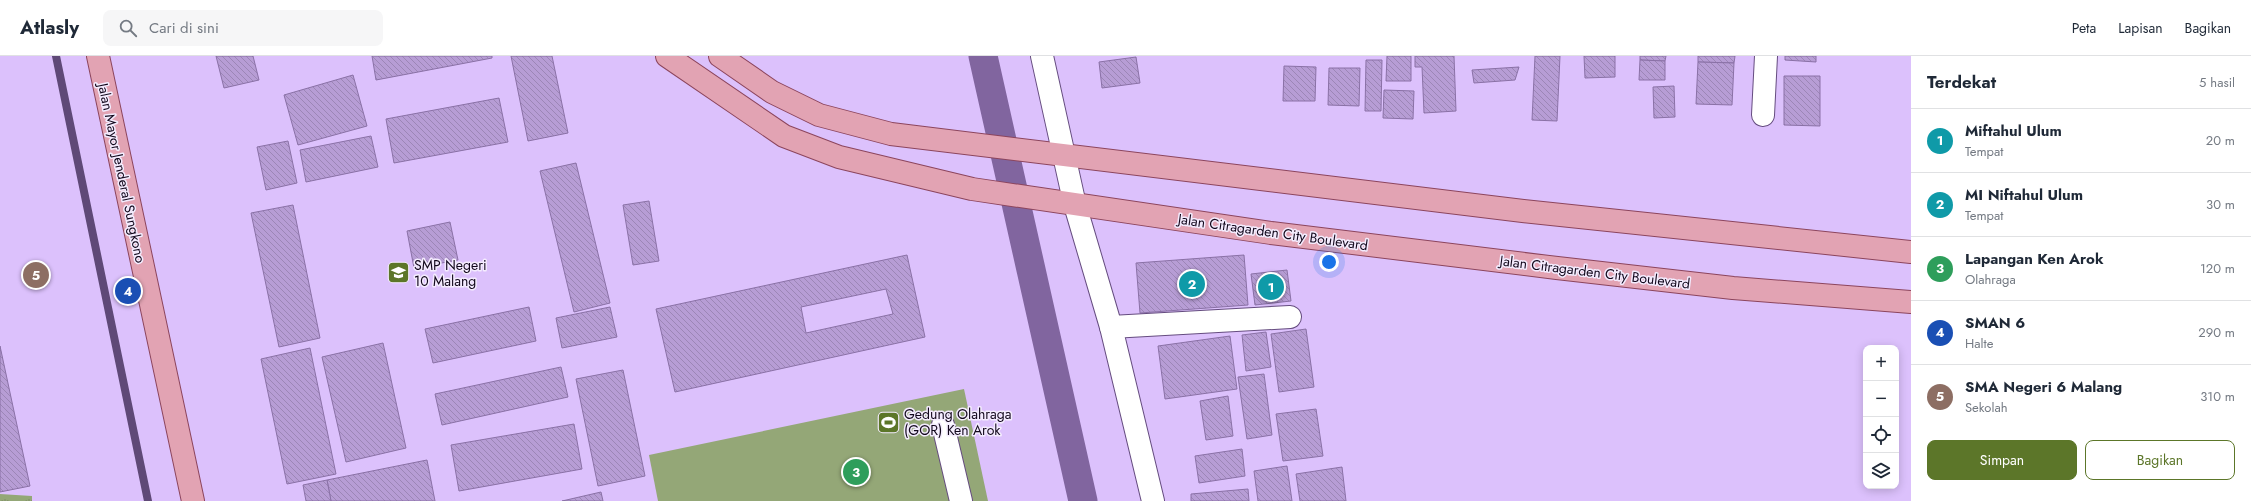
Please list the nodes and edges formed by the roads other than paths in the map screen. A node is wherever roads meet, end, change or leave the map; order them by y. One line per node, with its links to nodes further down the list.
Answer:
1 (98, 56): 14 (main road, Jalan Mayor Jenderal Sungkono)
2 (668, 56): 8 (main road, Jalan Citragarden City Boulevard)
3 (720, 56): 7 (main road)
4 (1042, 56): 7 (street)
5 (1766, 56): 6 (street)
6 (1763, 115)
7 (1054, 154): 8 (street); 9 (main road)
8 (1065, 203): 10 (main road, Jalan Citragarden City Boulevard); 12 (street)
9 (1911, 252)
10 (1911, 302)
11 (1290, 317): 12 (street)
12 (1111, 327): 16 (street)
13 (943, 425): 15 (street)
14 (193, 501)
15 (961, 501)
16 (1153, 501)

